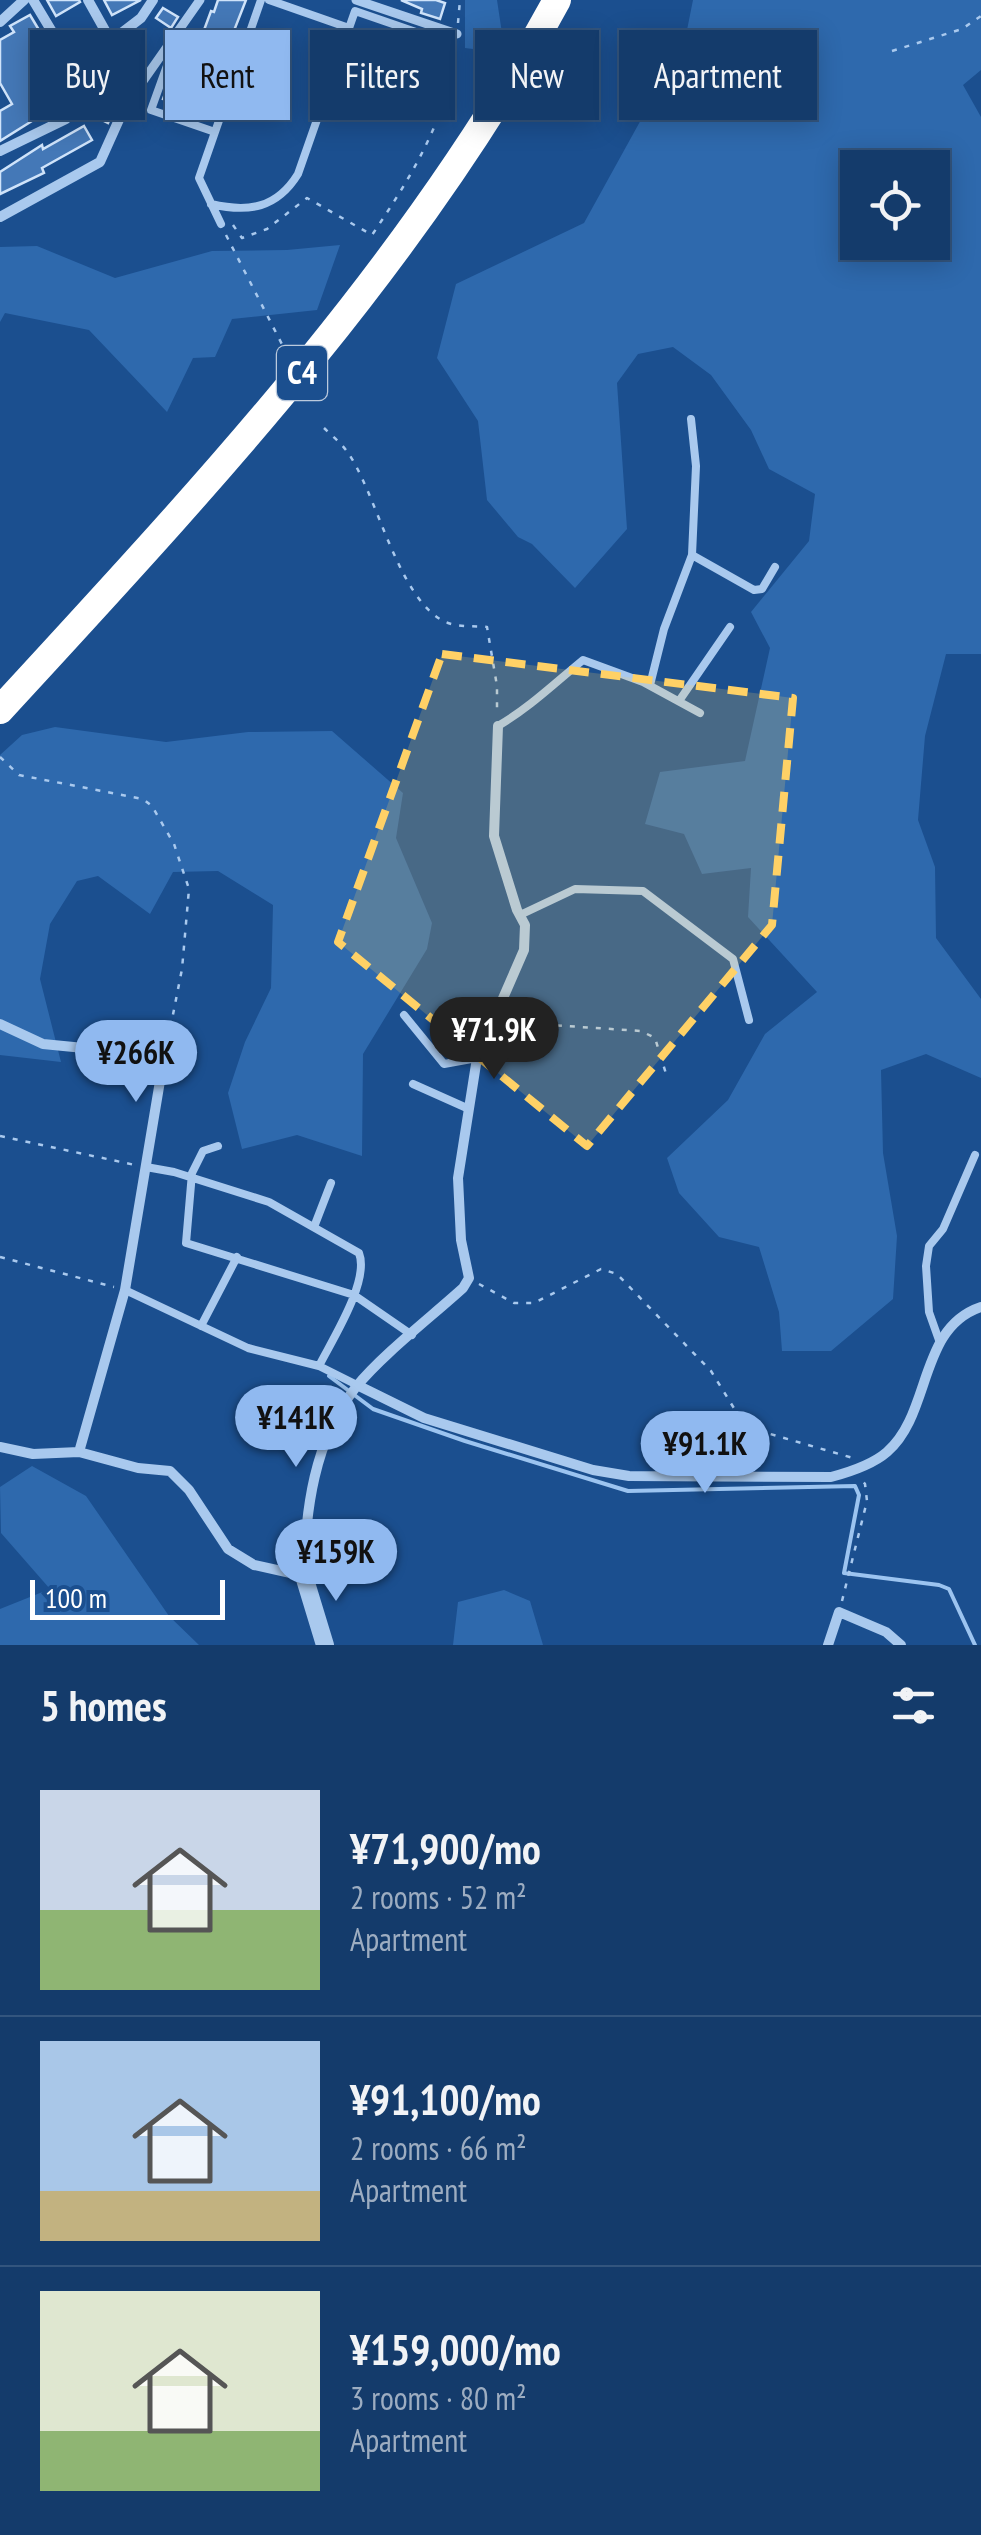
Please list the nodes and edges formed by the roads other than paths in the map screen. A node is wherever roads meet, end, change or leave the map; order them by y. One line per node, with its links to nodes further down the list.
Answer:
1 (24, 0): 9 (street)
2 (33, 0): 24 (street)
3 (88, 0): 11 (street)
4 (153, 0): 12 (street)
5 (200, 0): 17 (street)
6 (265, 0): 10 (lane); 13 (lane)
7 (356, 0): 15 (street)
8 (558, 0): 34 (highway, C4)
9 (0, 22)
10 (349, 28): 14 (lane)
11 (105, 30)
12 (129, 30)
13 (253, 30)
14 (409, 30)
15 (458, 34)
16 (165, 70): 19 (lane)
17 (145, 78)
18 (145, 88): 19 (lane)
19 (156, 93): 23 (lane)
20 (119, 120): 26 (street)
21 (219, 120): 23 (lane)
22 (317, 120): 25 (lane)
23 (215, 132): 25 (lane)
24 (0, 151)
25 (211, 204): 27 (lane)
26 (0, 216)
27 (221, 224)
28 (691, 419): 29 (lane)
29 (692, 555): 30 (lane); 32 (lane)
30 (775, 567)
31 (730, 627): 33 (lane)
32 (650, 685): 33 (lane); 36 (lane)
33 (679, 700): 35 (lane)
34 (0, 710)
35 (700, 713)
36 (498, 726): 37 (street)
37 (520, 915): 39 (lane); 41 (street)
38 (404, 1015): 41 (lane)
39 (749, 1020)
40 (0, 1024): 46 (street)
41 (477, 1058): 43 (street)
42 (412, 1084): 43 (lane)
43 (469, 1109): 55 (street)
44 (218, 1146): 47 (lane)
45 (975, 1155): 56 (lane)
46 (146, 1167): 47 (lane); 51 (street)
47 (191, 1180): 49 (lane); 50 (lane)
48 (331, 1183): 49 (lane)
49 (314, 1227): 52 (lane)
50 (237, 1257): 52 (lane); 54 (lane)
51 (126, 1290): 54 (lane); 60 (street)
52 (354, 1294): 55 (lane); 57 (lane)
53 (981, 1307): 56 (street)
54 (201, 1326): 57 (lane)
55 (412, 1335): 58 (street)
56 (940, 1343): 58 (street)
57 (319, 1366): 58 (lane)
58 (357, 1385): 61 (street)
59 (0, 1447): 60 (street)
60 (78, 1452): 61 (street)
61 (304, 1576): 62 (street)
62 (325, 1645)
63 (828, 1645): 64 (street)
64 (901, 1645)

